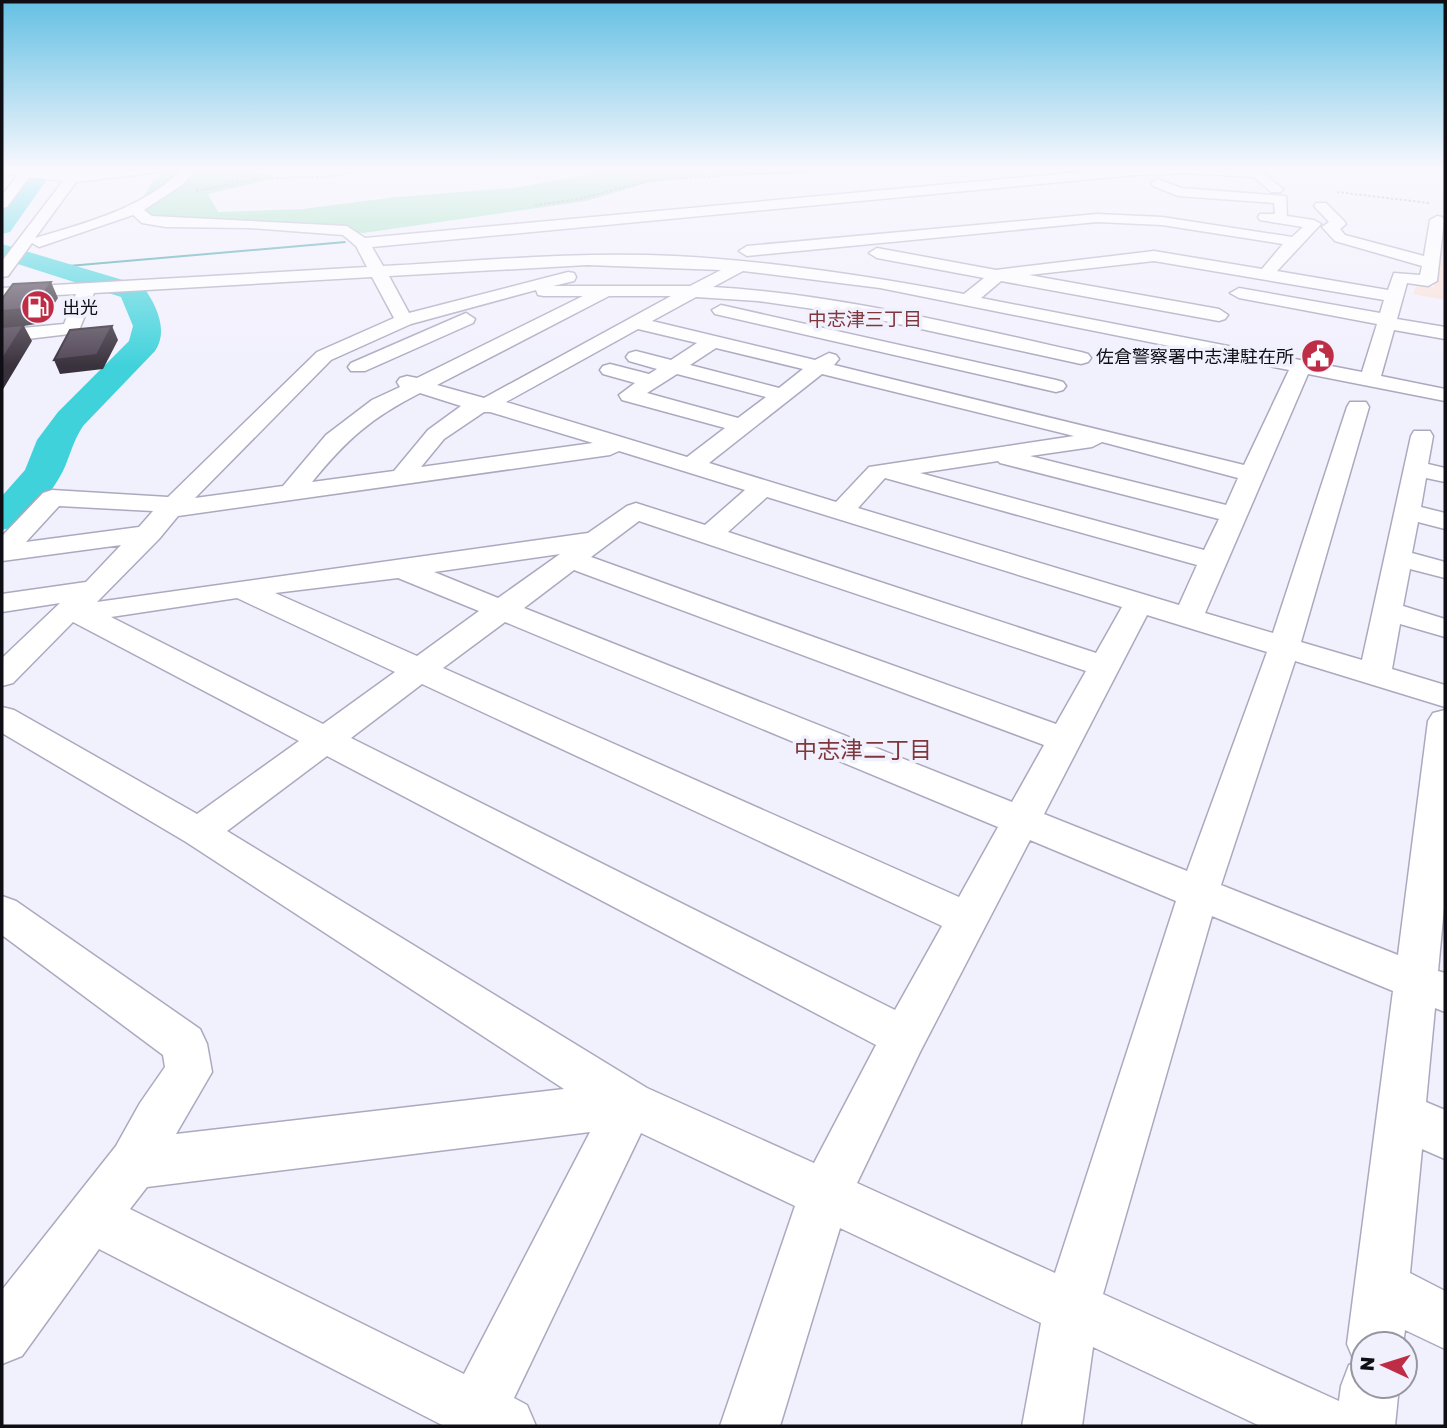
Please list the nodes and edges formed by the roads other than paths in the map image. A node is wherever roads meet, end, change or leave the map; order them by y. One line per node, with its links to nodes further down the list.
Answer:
1 (31, 234): 20 (street)
2 (63, 234): 13 (street)
3 (350, 234): 15 (street)
4 (459, 234): 15 (street)
5 (599, 234): 12 (street)
6 (937, 234): 16 (street)
7 (1114, 234): 18 (street)
8 (1243, 234): 14 (street)
9 (1309, 234): 14 (street)
10 (1334, 234): 23 (street)
11 (1433, 234): 23 (street)
12 (603, 239)
13 (39, 242)
14 (1297, 242): 28 (street)
15 (362, 243): 26 (street)
16 (819, 245): 19 (street); 22 (street)
17 (970, 253): 19 (street)
18 (1154, 256): 25 (street); 28 (street)
19 (915, 258): 27 (street)
20 (12, 259)
21 (616, 261): 22 (street); 26 (street); 32 (street)
22 (686, 262): 24 (street)
23 (1431, 263): 36 (street)
24 (740, 265): 33 (street); 35 (street)
25 (1076, 265): 27 (street); 29 (street)
26 (379, 272): 30 (street); 40 (street)
27 (999, 274): 37 (street); 38 (street)
28 (1266, 275): 36 (street)
29 (1142, 276)
30 (87, 288): 34 (street); 45 (street)
31 (607, 290): 32 (street); 35 (street); 59 (street)
32 (515, 291): 40 (street); 55 (street)
33 (921, 291): 37 (street); 39 (street)
34 (2, 293)
35 (685, 296): 39 (street); 42 (street); 46 (street)
36 (1399, 296): 41 (street)
37 (968, 300): 43 (street)
38 (1219, 315): 41 (street); 48 (street)
39 (886, 316): 46 (street); 51 (street)
40 (404, 320): 49 (street)
41 (1387, 321): 44 (street); 57 (street)
42 (636, 323): 47 (street); 63 (street)
43 (1106, 327): 48 (street); 51 (street)
44 (1445, 333)
45 (2, 335)
46 (854, 340): 54 (street); 60 (street)
47 (713, 341): 52 (street); 54 (street)
48 (1198, 346): 53 (street)
49 (324, 356): 55 (street); 79 (street)
50 (636, 357): 52 (street)
51 (1081, 358): 60 (street)
52 (675, 366): 58 (street); 61 (street)
53 (1301, 366): 57 (street); 74 (street)
54 (818, 367): 61 (street); 65 (street)
55 (358, 368): 59 (street)
56 (610, 370): 58 (street)
57 (1370, 379): 62 (street)
58 (652, 381): 66 (street)
59 (418, 386): 63 (street); 78 (street)
60 (1056, 386): 65 (street)
61 (782, 395): 66 (street)
62 (1445, 395)
63 (486, 405): 69 (street); 76 (street)
64 (1358, 407): 100 (street)
65 (1029, 418): 68 (street)
66 (742, 426): 71 (street)
67 (1422, 436): 72 (street)
68 (1112, 438): 70 (street); 74 (street)
69 (623, 447): 71 (street); 76 (street)
70 (992, 454): 73 (street); 82 (street)
71 (689, 467): 77 (street)
72 (1416, 468): 75 (street); 80 (street)
73 (886, 471): 81 (street); 89 (street)
74 (1253, 475): 82 (street)
75 (1445, 475)
76 (403, 476): 78 (street)
77 (763, 488): 81 (street); 85 (street)
78 (292, 491): 79 (street)
79 (172, 507): 84 (street); 87 (street)
80 (1407, 511): 83 (street); 88 (street)
81 (841, 512): 94 (street)
82 (1233, 515): 89 (street)
83 (1445, 520)
84 (150, 533): 87 (street); 95 (street)
85 (709, 535): 86 (street); 102 (street)
86 (584, 550): 90 (street); 96 (street); 110 (street)
87 (2, 552)
88 (1398, 558): 91 (street); 97 (street)
89 (1212, 561): 98 (street)
90 (401, 569): 92 (street); 96 (street)
91 (1445, 570)
92 (242, 589): 95 (street); 103 (street)
93 (2, 603): 95 (street)
94 (1139, 603): 98 (street); 102 (street)
95 (81, 606): 101 (street); 109 (street)
96 (502, 610): 103 (street); 112 (street)
97 (1387, 611): 99 (street); 104 (street)
98 (1188, 617): 100 (street)
99 (1445, 628)
100 (1284, 647): 104 (street); 115 (street)
101 (14, 654): 105 (street)
102 (1105, 666): 110 (street)
103 (420, 670): 109 (street); 117 (street)
104 (1375, 674): 106 (street)
105 (2, 676)
106 (1445, 696)
107 (2, 718): 113 (street)
108 (1445, 721): 111 (street)
109 (324, 740): 113 (street); 119 (street)
110 (1066, 740): 112 (street)
111 (1442, 776): 114 (street)
112 (1023, 820): 115 (street); 117 (street)
113 (199, 832): 120 (street)
114 (1437, 875): 118 (street)
115 (1199, 892): 118 (street); 127 (street)
116 (2, 913): 123 (street)
117 (969, 920): 119 (street)
118 (1430, 987): 121 (street)
119 (904, 1037): 124 (street)
120 (630, 1104): 123 (street); 124 (street); 132 (street)
121 (1400, 1114): 122 (street); 126 (street)
122 (1445, 1135)
123 (134, 1164): 125 (street)
124 (825, 1194): 127 (street); 133 (street)
125 (90, 1217): 130 (street); 132 (street)
126 (1381, 1287): 128 (street); 129 (street)
127 (1071, 1308): 134 (street); 135 (street)
128 (1445, 1321)
129 (1376, 1330)
130 (2, 1336)
131 (1369, 1400): 136 (street)
132 (492, 1418)
133 (750, 1426)
134 (1052, 1426)
135 (1325, 1426)
136 (1366, 1426)

